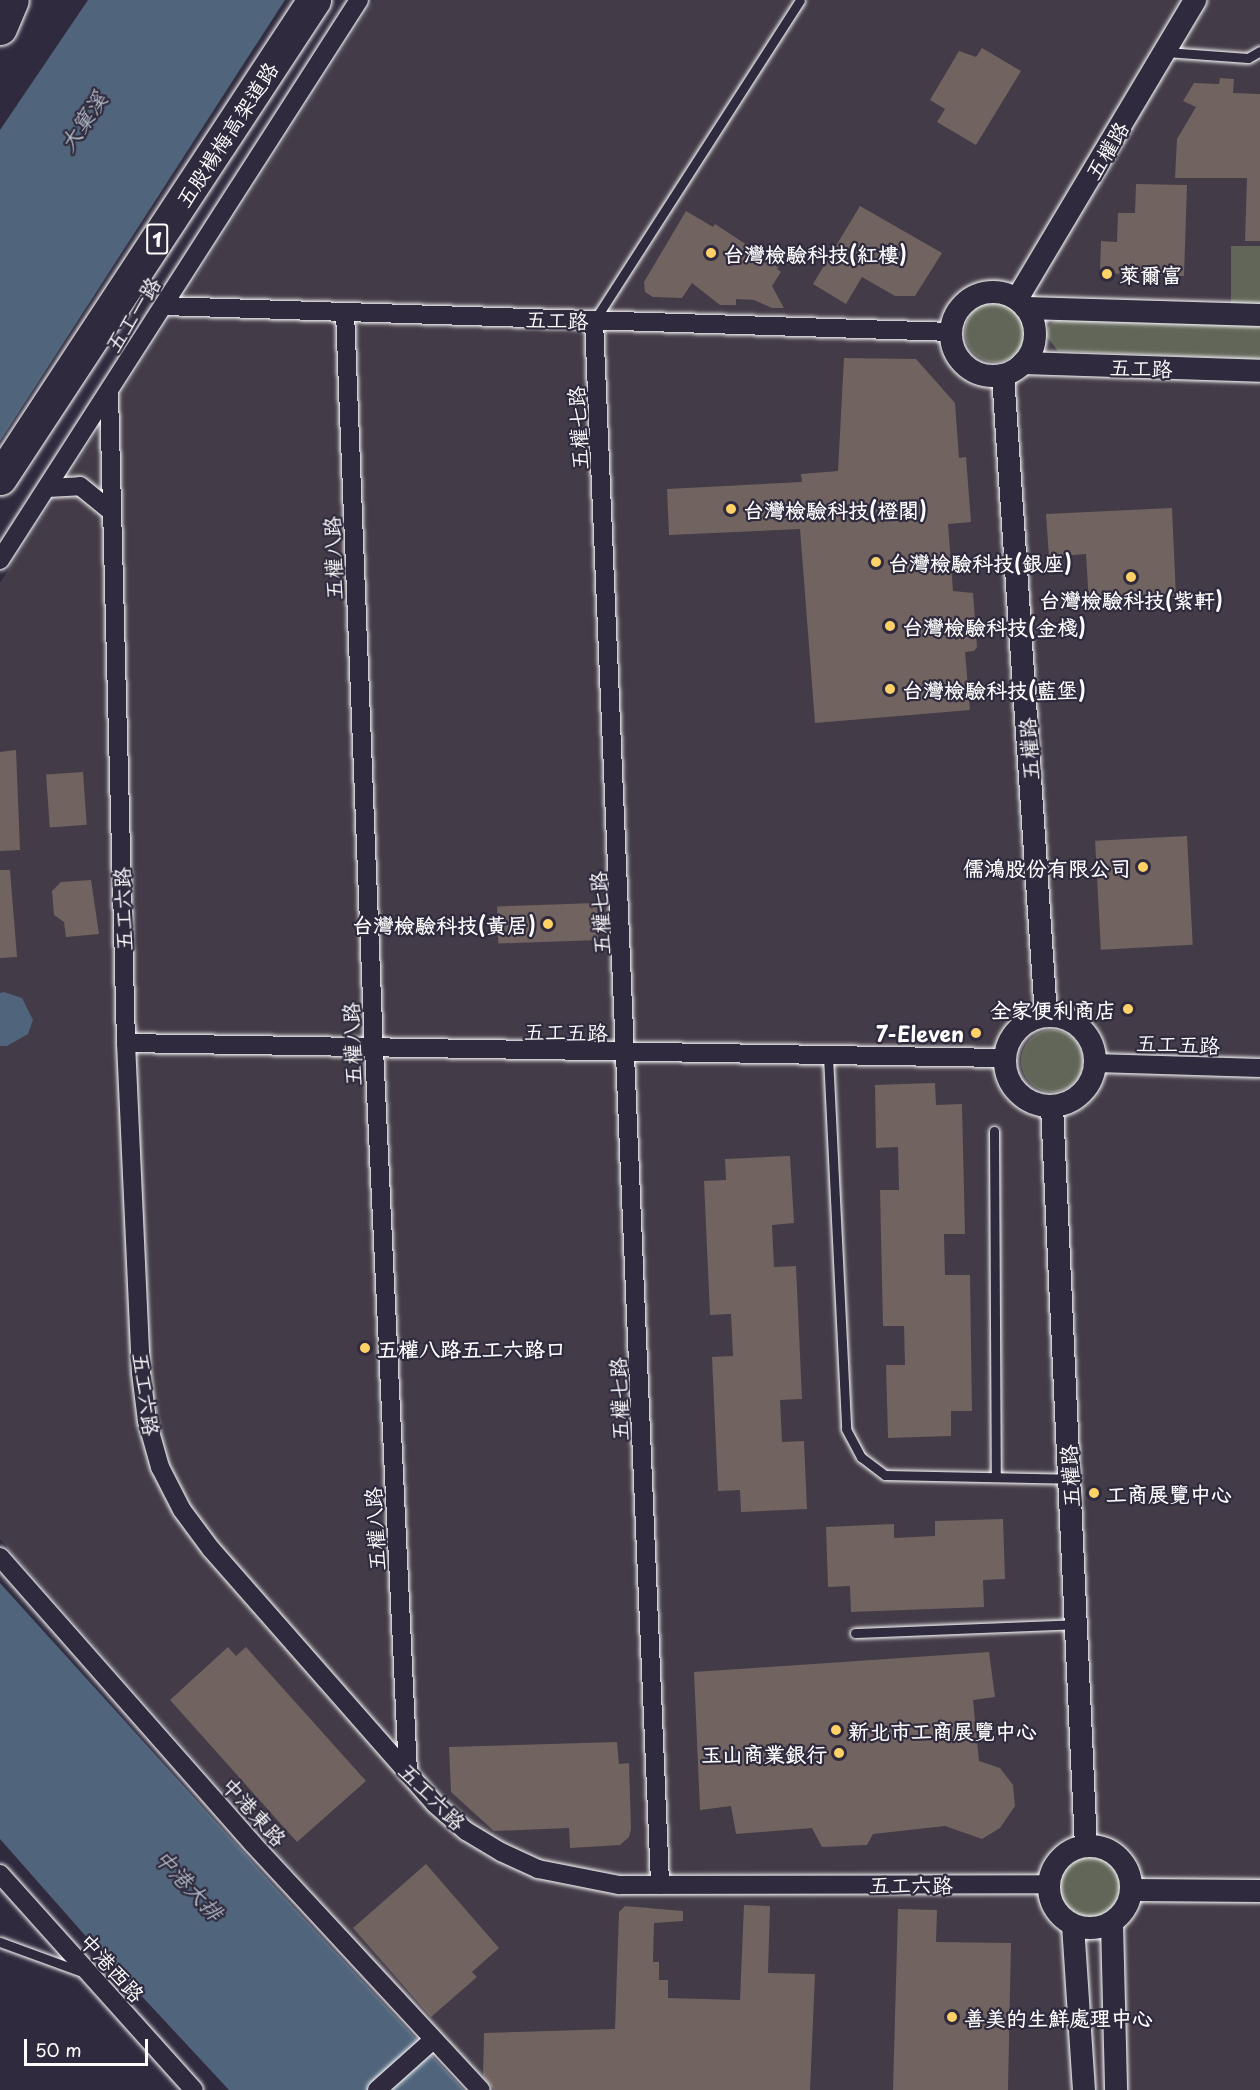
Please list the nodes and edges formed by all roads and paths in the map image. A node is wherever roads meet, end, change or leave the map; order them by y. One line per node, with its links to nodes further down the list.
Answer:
1 (6, 0): 7 (highway)
2 (12, 0): 8 (highway)
3 (314, 0): 21 (highway, 五股楊梅高架道路 / 1)
4 (359, 0): 12 (street, 五工一路)
5 (801, 0): 15 (lane)
6 (1195, 0): 10 (street, 五權路)
7 (0, 9)
8 (0, 28)
9 (1260, 51): 10 (lane)
10 (1164, 52): 11 (street, 五權路)
11 (1022, 303): 14 (street); 16 (street); 17 (street)
12 (164, 306): 13 (street, 五工路); 20 (street, 五工一路)
13 (345, 312): 15 (street, 五工路); 27 (street, 五權八路)
14 (1260, 315)
15 (594, 321): 16 (street, 五工路); 28 (street, 五權七路)
16 (950, 332): 19 (street)
17 (1023, 363): 18 (street, 五工路); 19 (street)
18 (1260, 371)
19 (1003, 375): 25 (street, 五權路)
20 (109, 393): 22 (street, 五工一路); 23 (street, 五工六路)
21 (0, 478)
22 (47, 488): 23 (street); 24 (street, 五工一路)
23 (110, 510): 26 (street, 五工六路)
24 (0, 560)
25 (1046, 1015): 30 (street); 31 (street)
26 (126, 1043): 27 (street, 五工五路); 40 (street, 五工六路)
27 (374, 1049): 28 (street, 五工五路); 40 (street, 五權八路)
28 (627, 1054): 29 (street, 五工五路); 44 (street, 五權七路)
29 (828, 1056): 30 (street, 五工五路); 35 (lane)
30 (1005, 1058): 33 (street)
31 (1096, 1063): 32 (street, 五工五路); 33 (street)
32 (1260, 1068)
33 (1052, 1106): 36 (street, 五權路)
34 (994, 1131): 35 (lane)
35 (996, 1477): 36 (lane)
36 (1069, 1479): 38 (street, 五權路)
37 (0, 1557): 51 (street, 中港東路)
38 (1076, 1624): 39 (lane); 41 (street, 五權路)
39 (855, 1634)
40 (408, 1773): 44 (street, 五工六路)
41 (1086, 1846): 43 (street); 45 (street)
42 (0, 1874): 50 (street, 中港西路)
43 (1049, 1884): 44 (street, 五工六路); 48 (street)
44 (660, 1885)
45 (1132, 1890): 46 (street); 47 (street)
46 (1260, 1891)
47 (1112, 1923): 48 (street); 56 (street)
48 (1073, 1925): 55 (street)
49 (0, 1942): 50 (lane)
50 (90, 1975): 52 (street, 中港西路)
51 (430, 2043): 53 (street); 54 (street, 中港東路)
52 (194, 2090)
53 (377, 2090)
54 (481, 2090)
55 (1084, 2090)
56 (1116, 2090)

